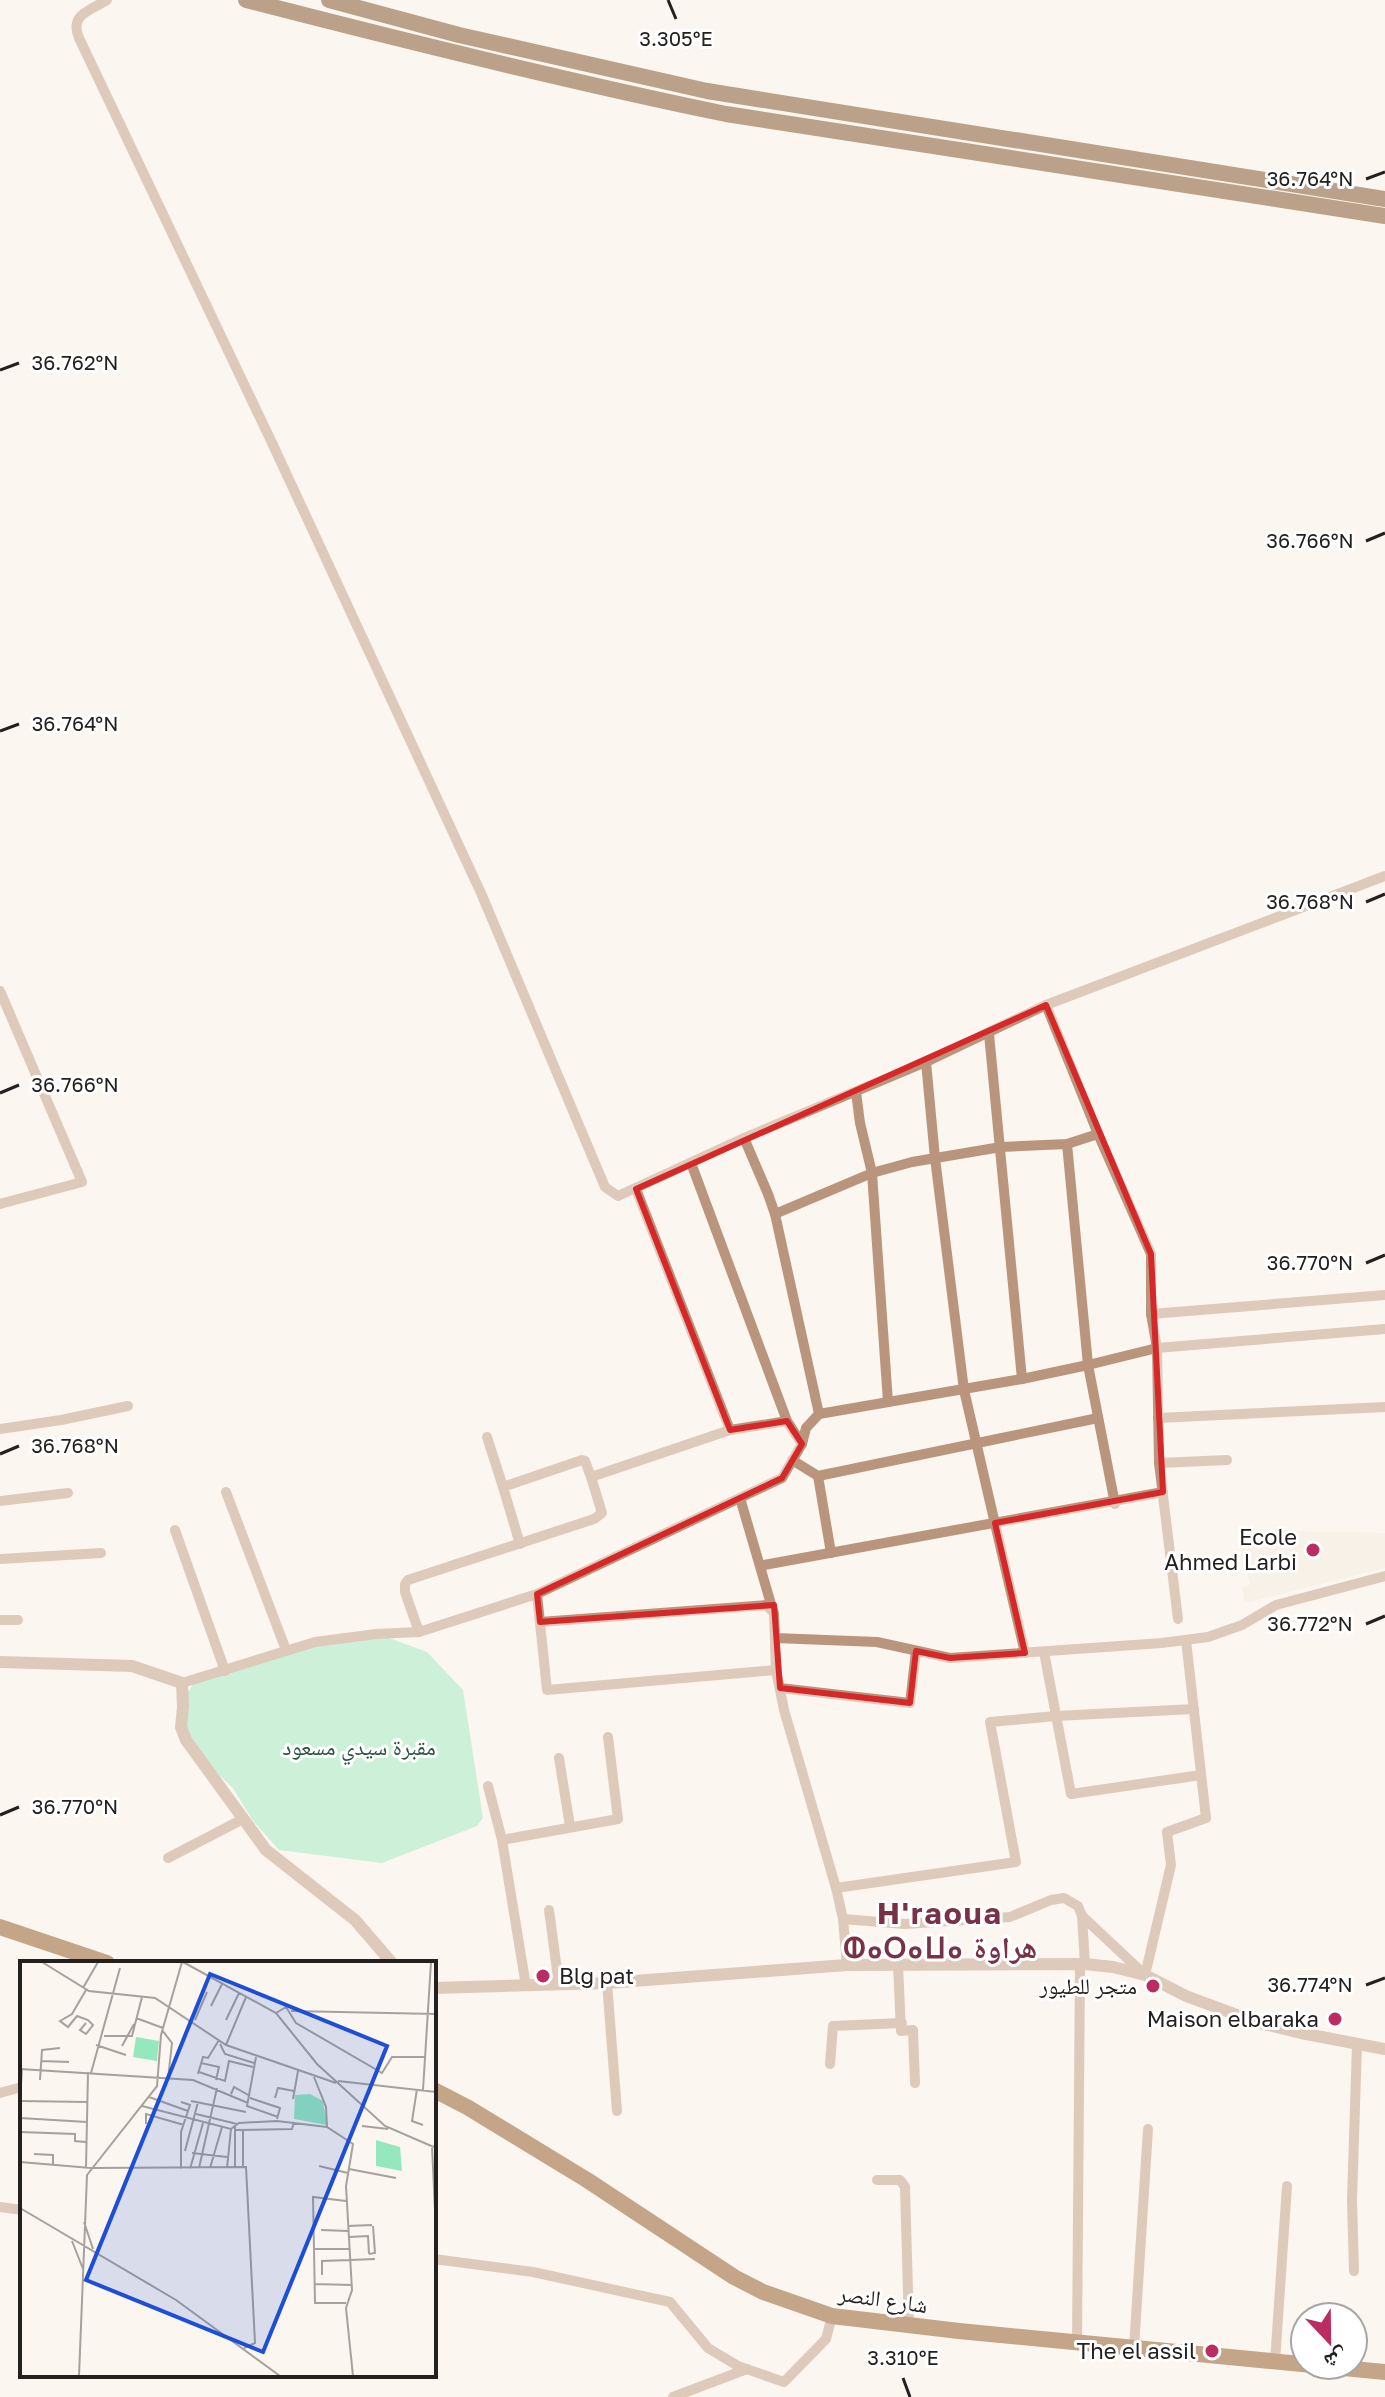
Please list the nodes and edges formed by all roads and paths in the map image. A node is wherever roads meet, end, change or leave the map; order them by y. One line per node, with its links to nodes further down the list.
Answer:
1 (107, 0): 21 (street)
2 (246, 0): 7 (highway)
3 (329, 0): 4 (highway)
4 (1314, 188): 5 (highway); 6 (highway)
5 (1385, 189)
6 (1385, 199)
7 (1385, 216)
8 (1385, 876): 10 (street)
9 (0, 991): 22 (street)
10 (1046, 1005): 11 (street); 14 (street)
11 (989, 1034): 12 (street); 17 (street)
12 (926, 1062): 13 (street); 18 (street)
13 (856, 1092): 15 (street); 20 (street)
14 (1098, 1134): 16 (street); 25 (street)
15 (744, 1138): 19 (street); 23 (street)
16 (1067, 1144): 17 (street); 28 (street)
17 (1001, 1147): 18 (street); 29 (street)
18 (935, 1158): 20 (street); 30 (street)
19 (691, 1163): 21 (street); 37 (street)
20 (872, 1173): 23 (street); 31 (street)
21 (636, 1189): 39 (street)
22 (0, 1204)
23 (775, 1214): 34 (street)
24 (1385, 1295): 25 (street)
25 (1151, 1314): 27 (street)
26 (1385, 1329): 27 (street)
27 (1157, 1348): 28 (street); 36 (street)
28 (1088, 1365): 29 (street); 35 (street)
29 (1022, 1379): 30 (street)
30 (964, 1390): 31 (street); 41 (street)
31 (888, 1402): 34 (street)
32 (128, 1406): 38 (street)
33 (1385, 1407): 36 (street)
34 (819, 1414): 42 (street)
35 (1098, 1418): 41 (street); 54 (street)
36 (1158, 1418): 45 (street)
37 (787, 1421): 39 (street); 42 (street)
38 (0, 1429)
39 (730, 1430): 47 (street)
40 (487, 1437): 48 (street)
41 (976, 1443): 46 (street); 55 (street)
42 (802, 1444): 43 (street)
43 (792, 1460): 46 (street); 52 (street)
44 (1227, 1460): 45 (street)
45 (1159, 1463): 50 (street)
46 (818, 1476): 59 (street)
47 (591, 1477): 48 (street); 57 (street)
48 (503, 1487): 57 (street)
49 (226, 1492): 73 (street)
50 (1163, 1492): 54 (street); 66 (street)
51 (68, 1493): 53 (street)
52 (740, 1498): 64 (street); 65 (street)
53 (0, 1501)
54 (1114, 1502): 55 (street)
55 (995, 1523): 59 (street); 76 (street)
56 (175, 1530): 79 (street)
57 (520, 1544): 70 (street)
58 (101, 1553): 60 (street)
59 (831, 1553): 61 (street)
60 (0, 1559)
61 (764, 1565)
62 (1383, 1576): 63 (street); 72 (street)
63 (1385, 1589)
64 (537, 1594): 69 (street); 70 (street)
65 (774, 1613): 69 (street); 71 (street)
66 (1178, 1619)
67 (0, 1620): 68 (street)
68 (18, 1620)
69 (540, 1622): 78 (street)
70 (419, 1632): 73 (street)
71 (775, 1638): 74 (street); 78 (street)
72 (1186, 1640): 75 (street); 82 (street)
73 (286, 1650): 79 (street)
74 (916, 1651): 76 (street); 81 (street)
75 (1044, 1652): 76 (street); 83 (street)
76 (1025, 1653)
77 (0, 1662): 80 (street)
78 (776, 1670): 81 (street)
79 (225, 1671): 80 (street)
80 (182, 1683): 88 (street)
81 (780, 1688): 92 (street)
82 (1194, 1709): 83 (street); 86 (street)
83 (1056, 1716): 86 (street); 92 (street)
84 (608, 1737): 89 (street)
85 (559, 1758): 89 (street)
86 (1201, 1775): 102 (street)
87 (488, 1786): 90 (street)
88 (243, 1819): 91 (street); 98 (street)
89 (570, 1826): 90 (street)
90 (502, 1840): 105 (street)
91 (168, 1858)
92 (836, 1888): 95 (street)
93 (549, 1910): 104 (street)
94 (1082, 1916): 95 (street); 101 (street); 102 (street)
95 (843, 1919): 99 (street)
96 (0, 1927): 97 (main road)
97 (101, 1961)
98 (390, 1961)
99 (847, 1965): 100 (street); 103 (street)
100 (898, 1965): 101 (street); 107 (street)
101 (1082, 1965): 102 (street); 125 (street)
102 (1145, 1975): 108 (street)
103 (607, 1983): 104 (street); 115 (street)
104 (559, 1985): 105 (street)
105 (526, 1986): 106 (street)
106 (436, 1988)
107 (902, 2023): 110 (street); 111 (street)
108 (1357, 2044): 109 (street); 122 (street)
109 (1385, 2049)
110 (830, 2064)
111 (915, 2083)
112 (20, 2088): 114 (street)
113 (436, 2091): 123 (main road, شارع النصر)
114 (0, 2093)
115 (617, 2111)
116 (1148, 2129): 126 (street)
117 (877, 2180): 124 (street)
118 (1287, 2186): 127 (street)
119 (0, 2207): 120 (street)
120 (20, 2210)
121 (436, 2259): 128 (street)
122 (1354, 2271)
123 (832, 2316): 124 (main road, شارع النصر); 128 (street)
124 (909, 2326): 125 (main road, شارع النصر)
125 (1077, 2343): 126 (main road, شارع النصر)
126 (1134, 2348): 127 (main road, شارع النصر)
127 (1275, 2362): 129 (main road, شارع النصر)
128 (747, 2369): 130 (street)
129 (1385, 2372)
130 (673, 2397)

